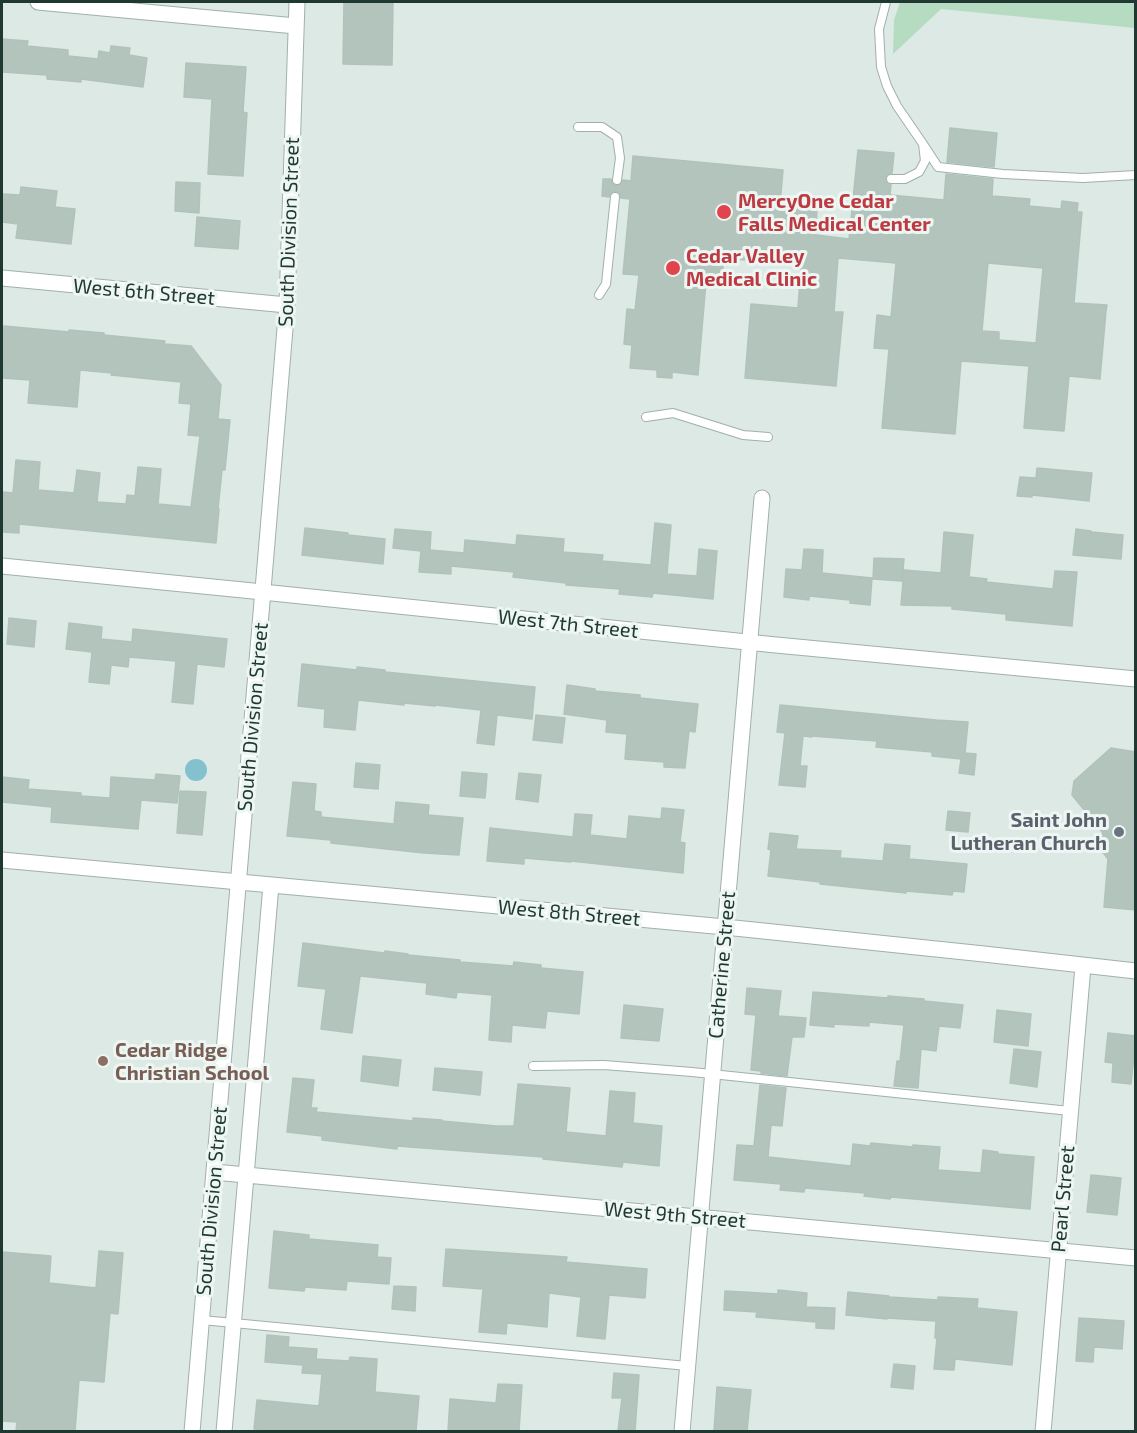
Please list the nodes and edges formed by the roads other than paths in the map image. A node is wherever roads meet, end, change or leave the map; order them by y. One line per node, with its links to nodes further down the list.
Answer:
1 (38, 2): 4 (street)
2 (297, 2): 4 (street, South Division Street)
3 (885, 2): 6 (lane)
4 (296, 26): 13 (street, South Division Street)
5 (578, 127): 9 (lane)
6 (923, 144): 7 (lane); 8 (lane)
7 (1136, 175)
8 (891, 179)
9 (618, 180)
10 (615, 197): 12 (lane)
11 (2, 278): 13 (street, West 6th Street)
12 (599, 295)
13 (287, 305): 18 (street, South Division Street)
14 (645, 417): 15 (lane)
15 (768, 437)
16 (762, 498): 19 (street, Catherine Street)
17 (2, 566): 18 (street, West 7th Street)
18 (263, 592): 19 (street, West 7th Street); 22 (street, South Division Street)
19 (750, 643): 20 (street, West 7th Street); 24 (street, Catherine Street)
20 (1136, 679)
21 (2, 860): 22 (street, West 8th Street)
22 (239, 882): 23 (street, West 8th Street); 30 (street, South Division Street)
23 (271, 885): 24 (street, West 8th Street); 31 (street, South Division Street)
24 (725, 927): 25 (street, West 8th Street); 28 (street, Catherine Street)
25 (1083, 966): 26 (street, West 8th Street); 29 (street, Pearl Street)
26 (1136, 971)
27 (533, 1066): 28 (lane)
28 (713, 1075): 29 (lane); 32 (street, Catherine Street)
29 (1070, 1111): 33 (street, Pearl Street)
30 (214, 1172): 31 (street, West 9th Street); 35 (street, South Division Street)
31 (246, 1176): 32 (street, West 9th Street); 36 (street, South Division Street)
32 (700, 1218): 33 (street, West 9th Street); 37 (street, Catherine Street)
33 (1058, 1251): 34 (street, West 9th Street); 41 (street, Pearl Street)
34 (1136, 1258)
35 (202, 1320): 36 (lane); 38 (street, South Division Street)
36 (233, 1323): 37 (lane); 39 (street, South Division Street)
37 (687, 1366): 40 (street, Catherine Street)
38 (192, 1431)
39 (224, 1431)
40 (682, 1431)
41 (1043, 1431)

